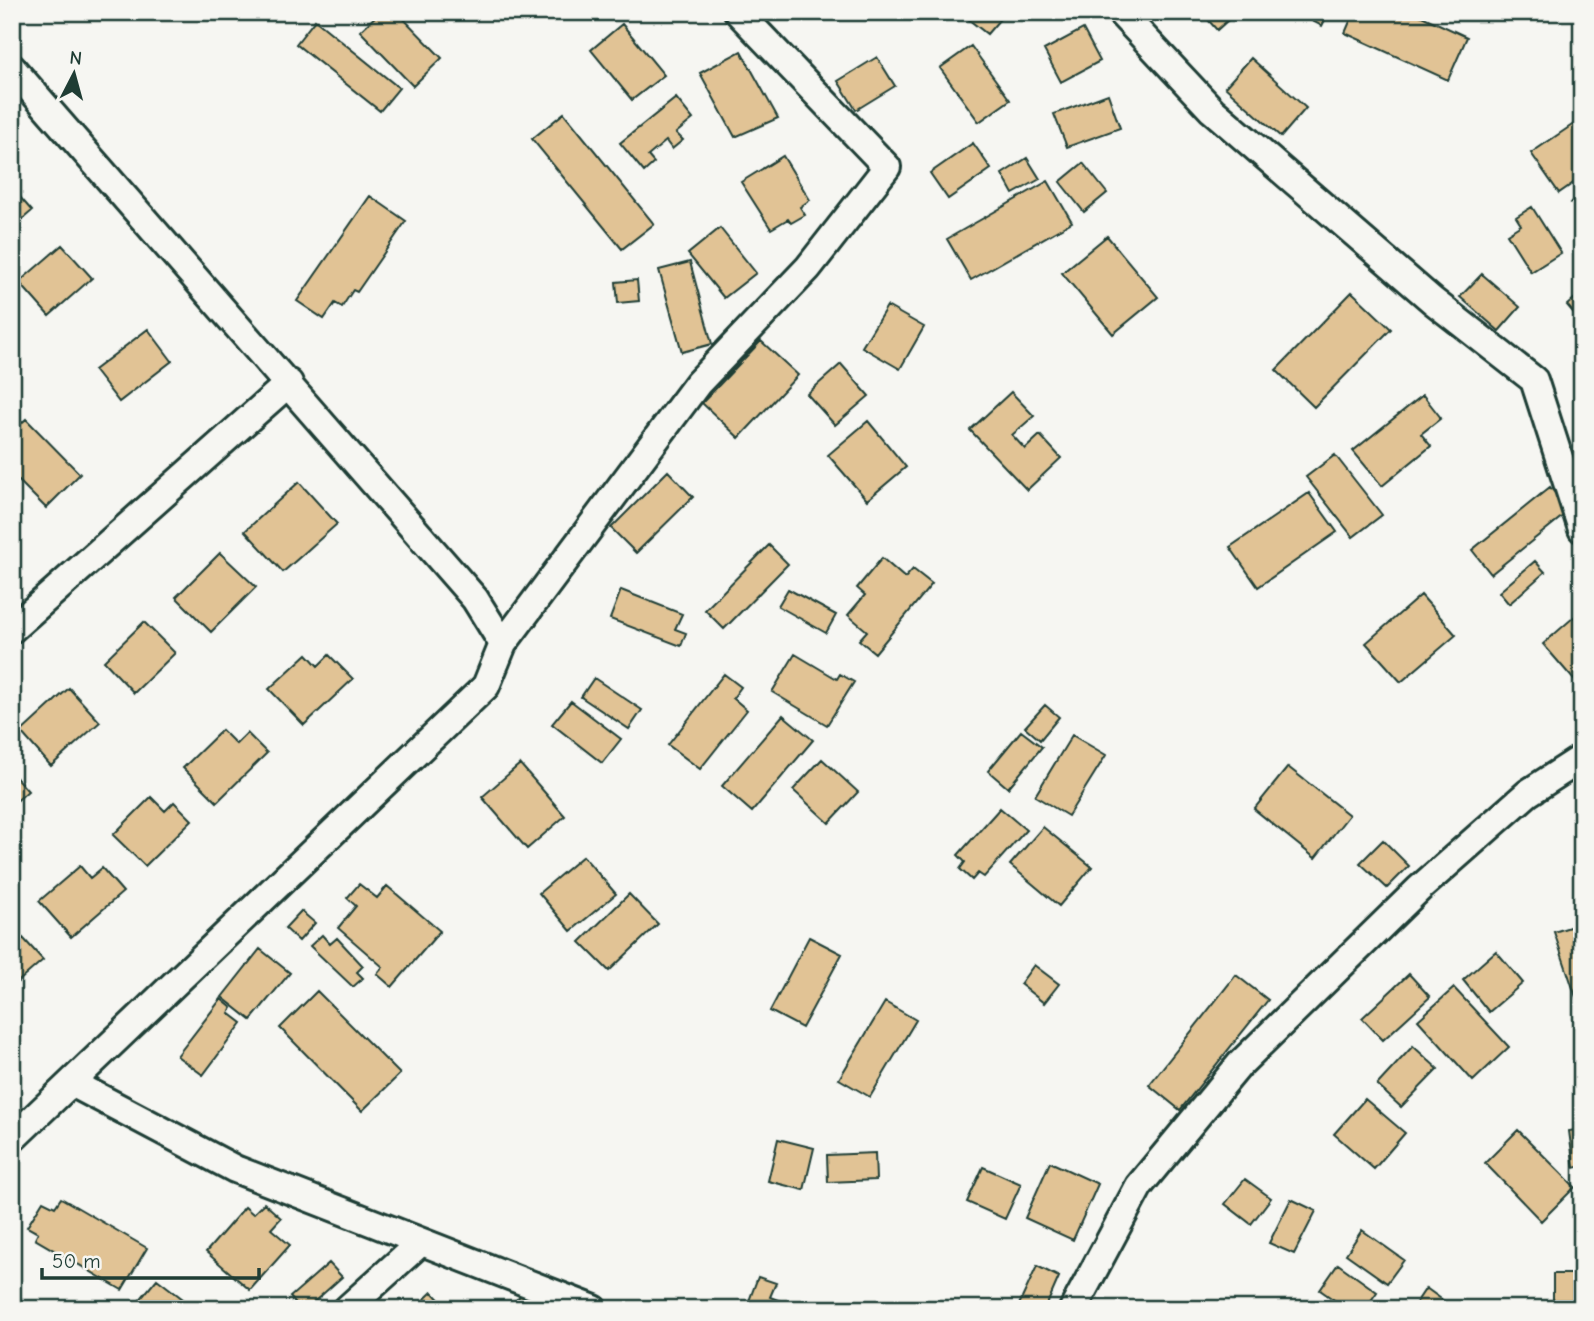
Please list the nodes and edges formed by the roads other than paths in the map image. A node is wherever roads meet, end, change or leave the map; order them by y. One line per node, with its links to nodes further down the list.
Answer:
1 (738, 12): 7 (street)
2 (1120, 12): 5 (street)
3 (12, 68): 4 (street)
4 (289, 383): 6 (street); 7 (street)
5 (1582, 529)
6 (17, 616)
7 (503, 644): 9 (street)
8 (1582, 758): 14 (street)
9 (72, 1083): 10 (street); 11 (street)
10 (12, 1139)
11 (421, 1242): 12 (street); 13 (street)
12 (347, 1309)
13 (594, 1309)
14 (1073, 1309)

